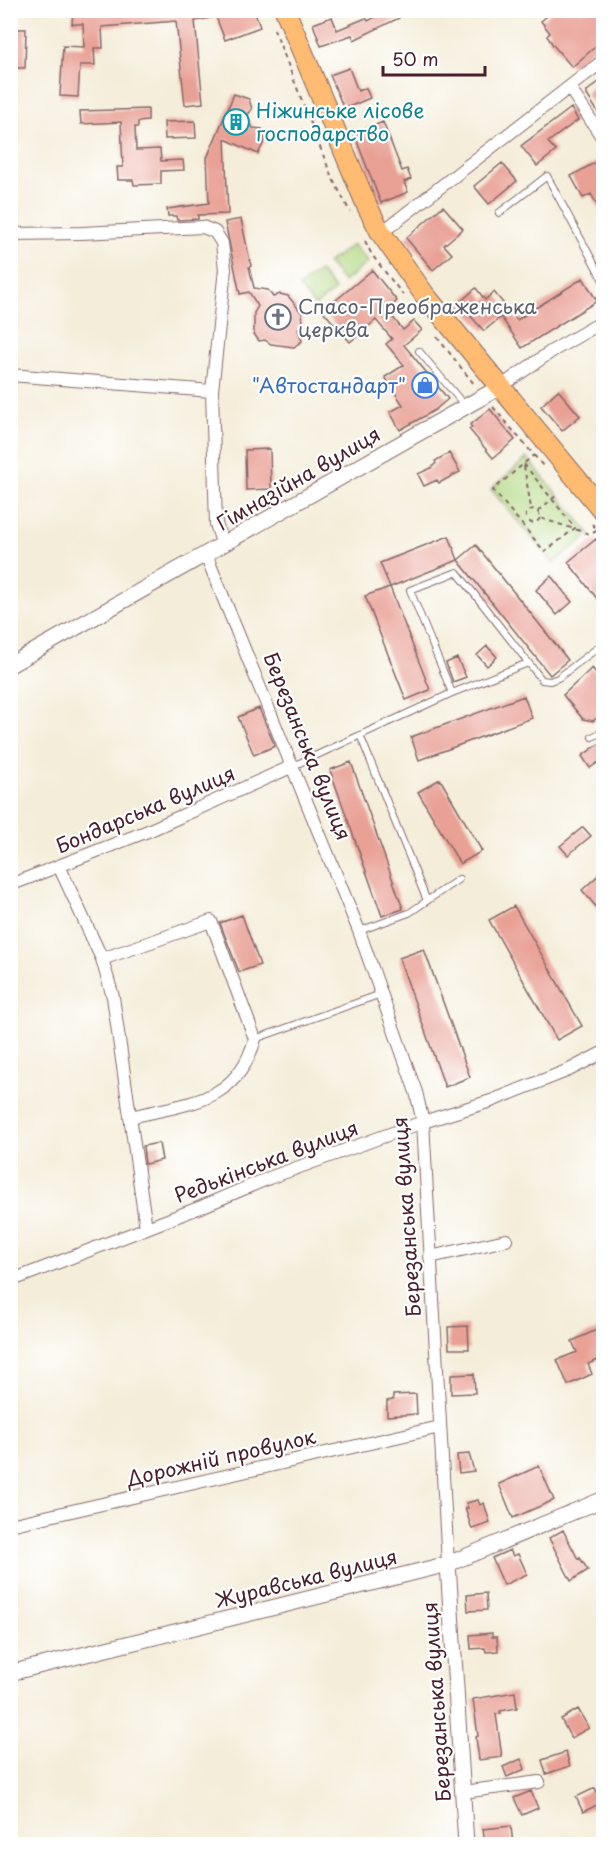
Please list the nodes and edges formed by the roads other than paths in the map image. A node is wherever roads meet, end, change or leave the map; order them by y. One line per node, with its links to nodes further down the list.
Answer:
1 (285, 10): 6 (main road)
2 (603, 60): 3 (street)
3 (568, 87): 4 (street); 6 (street)
4 (603, 140)
5 (499, 213): 8 (lane)
6 (381, 233): 13 (main road)
7 (10, 234): 12 (street)
8 (603, 282)
9 (603, 321): 13 (street, Гімназійна вулиця)
10 (419, 351): 14 (lane)
11 (10, 375): 12 (street)
12 (212, 391): 16 (street)
13 (492, 391): 14 (street, Гімназійна вулиця); 15 (main road)
14 (465, 406): 16 (street, Гімназійна вулиця)
15 (597, 517)
16 (223, 545): 17 (street, Гімназійна вулиця)
17 (206, 555): 20 (street, Гімназійна вулиця); 25 (street, Березанська вулиця)
18 (603, 643): 19 (lane)
19 (528, 663): 21 (lane); 21 (lane)
20 (10, 665)
21 (452, 693): 23 (lane)
22 (603, 731): 24 (lane)
23 (360, 735): 25 (lane); 29 (lane)
24 (592, 737)
25 (293, 766): 26 (street, Бондарська вулиця); 30 (street, Березанська вулиця)
26 (59, 866): 28 (street, Бондарська вулиця); 31 (street)
27 (459, 879): 29 (lane)
28 (10, 885)
29 (427, 901): 30 (lane)
30 (360, 931): 32 (street, Березанська вулиця)
31 (102, 959): 33 (street); 35 (street)
32 (382, 994): 33 (lane); 36 (street, Березанська вулиця)
33 (255, 1039): 35 (street)
34 (603, 1052): 36 (street, Редькінська вулиця)
35 (131, 1117): 37 (street)
36 (423, 1122): 37 (street, Редькінська вулиця); 39 (street, Березанська вулиця)
37 (146, 1228): 40 (street, Редькінська вулиця)
38 (506, 1240): 39 (street)
39 (430, 1257): 41 (street, Березанська вулиця)
40 (10, 1281)
41 (440, 1427): 43 (street, Дорожній провулок); 44 (street, Березанська вулиця)
42 (603, 1499): 44 (street, Журавська вулиця)
43 (10, 1525)
44 (448, 1564): 45 (street, Журавська вулиця); 47 (street, Березанська вулиця)
45 (10, 1673)
46 (539, 1782): 47 (street)
47 (463, 1792): 48 (street, Березанська вулиця)
48 (466, 1845)

